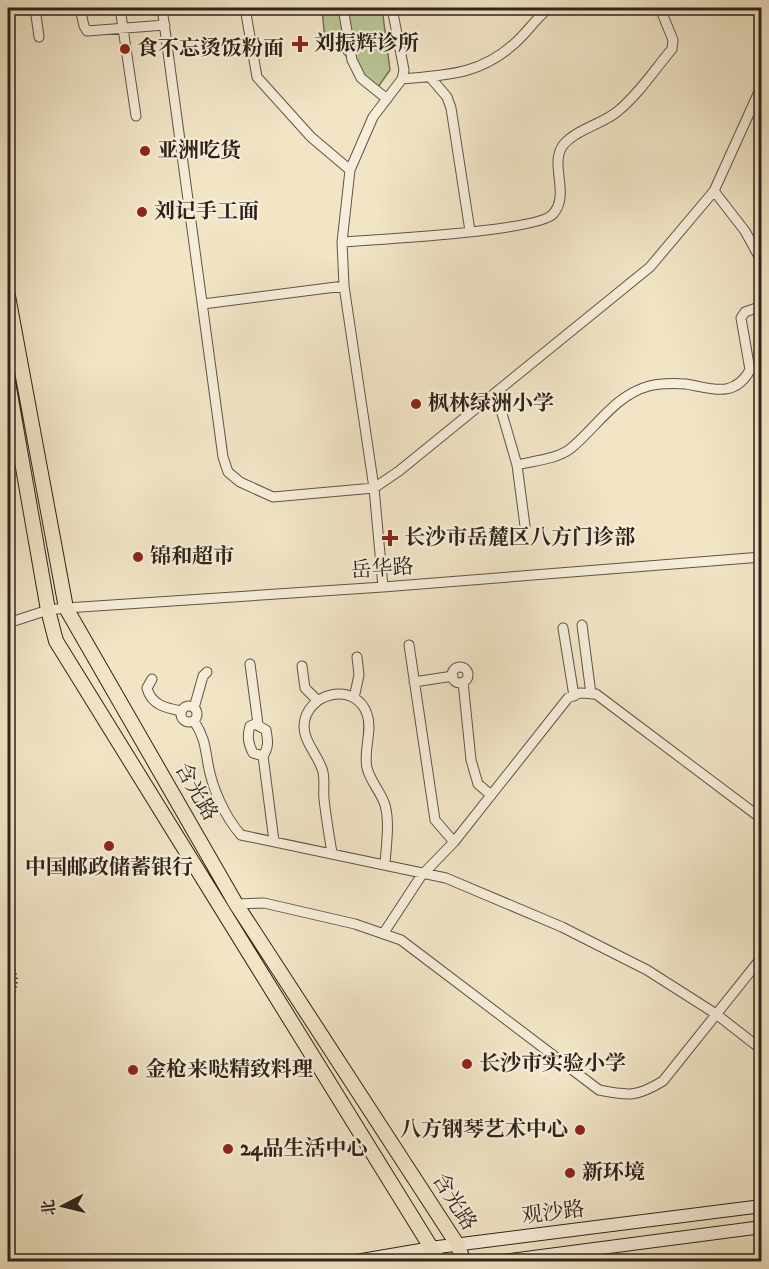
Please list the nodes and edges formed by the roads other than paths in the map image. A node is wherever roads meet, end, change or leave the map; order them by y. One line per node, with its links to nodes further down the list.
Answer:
1 (35, 8): 12 (street)
2 (80, 8): 11 (street)
3 (120, 8): 11 (street)
4 (162, 8): 10 (street)
5 (245, 8): 18 (street)
6 (343, 8): 16 (street)
7 (392, 8): 14 (street)
8 (549, 8): 13 (street)
9 (660, 8): 20 (street)
10 (165, 24): 11 (street); 25 (street)
11 (123, 28): 17 (street)
12 (39, 37)
13 (430, 77): 14 (street); 20 (street)
14 (402, 79): 16 (street)
15 (762, 85): 19 (street)
16 (387, 99): 18 (street)
17 (136, 116)
18 (350, 170): 21 (street)
19 (714, 191): 22 (street); 28 (street)
20 (470, 231): 21 (street)
21 (342, 243): 23 (street)
22 (762, 262)
23 (344, 286): 25 (street); 30 (street)
24 (8, 296): 34 (main road, 含光路)
25 (203, 304): 30 (street)
26 (762, 306): 29 (street)
27 (8, 382): 35 (main road, 含光路)
28 (496, 393): 29 (street); 30 (street)
29 (517, 465): 31 (street)
30 (374, 488): 33 (street)
31 (525, 526)
32 (762, 557): 33 (street, 岳华路)
33 (383, 587): 34 (street, 岳华路)
34 (66, 608): 35 (street, 岳华路); 62 (main road, 含光路)
35 (48, 610): 36 (street, 岳华路); 70 (main road, 含光路)
36 (8, 623)
37 (582, 625): 46 (street)
38 (563, 627): 47 (street)
39 (409, 645): 45 (street)
40 (357, 657): 48 (street)
41 (250, 664): 53 (street)
42 (302, 666): 49 (street)
43 (207, 672): 50 (street)
44 (152, 679): 51 (street)
45 (414, 682): 55 (street); 58 (street)
46 (591, 694): 47 (street); 56 (street)
47 (574, 696): 55 (street)
48 (354, 698): 49 (street); 60 (street)
49 (317, 700): 59 (street)
50 (194, 708): 51 (street); 52 (street)
51 (181, 711): 52 (street)
52 (194, 721): 57 (street)
53 (258, 724): 54 (street); 54 (street)
54 (263, 756): 57 (street)
55 (491, 795): 58 (street)
56 (762, 819)
57 (274, 841): 59 (street)
58 (454, 842): 61 (street)
59 (332, 853): 60 (street)
60 (385, 864): 61 (street)
61 (424, 873): 63 (street); 65 (street)
62 (236, 904): 63 (street); 69 (main road, 含光路)
63 (382, 934): 65 (street)
64 (762, 957): 65 (street)
65 (716, 1014): 66 (street)
66 (762, 1050)
67 (762, 1206): 69 (main road, 观沙路)
68 (762, 1227): 74 (main road, 观沙路)
69 (457, 1244): 70 (main road, 观沙路); 73 (main road, 含光路)
70 (434, 1247): 71 (main road, 观沙路); 72 (main road, 含光路)
71 (350, 1262)
72 (440, 1262)
73 (464, 1262)
74 (495, 1262)

